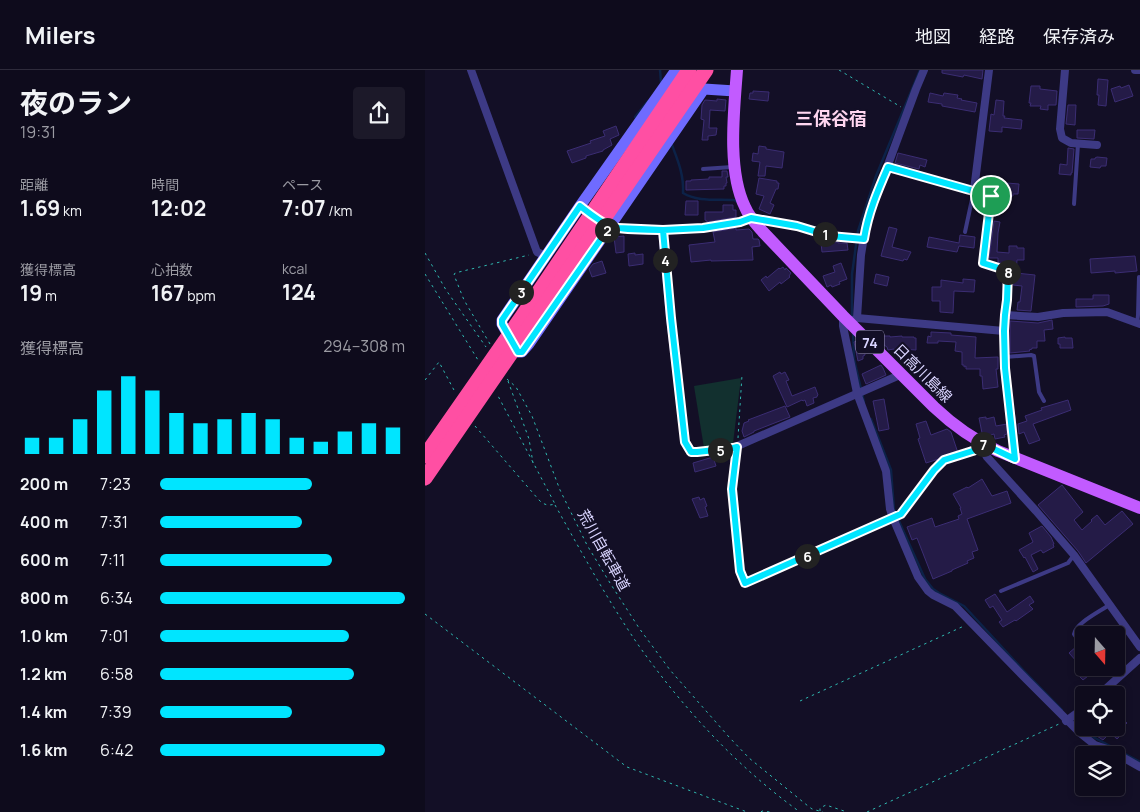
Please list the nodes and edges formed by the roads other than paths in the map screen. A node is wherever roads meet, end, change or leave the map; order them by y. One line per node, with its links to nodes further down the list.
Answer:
1 (471, 70): 28 (street)
2 (677, 70): 11 (street); 13 (street)
3 (689, 70): 39 (highway, bridge)
4 (706, 70): 41 (highway, bridge)
5 (737, 70): 12 (main road, 日高川島線 / 74)
6 (924, 70): 18 (street)
7 (989, 70): 20 (street)
8 (1065, 70): 15 (street)
9 (1135, 70): 10 (street)
10 (1140, 70)
11 (704, 89): 12 (street); 14 (street)
12 (735, 91): 17 (main road, 日高川島線 / 74)
13 (641, 120): 14 (street); 22 (street)
14 (669, 140): 24 (street)
15 (1078, 144): 16 (street); 21 (lane)
16 (1097, 145)
17 (735, 167): 19 (lane); 23 (main road, 日高川島線 / 74)
18 (888, 167): 20 (street); 27 (street)
19 (703, 169)
20 (974, 190): 26 (lane); 30 (street)
21 (1074, 204)
22 (580, 206): 24 (street); 28 (street)
23 (751, 218): 25 (street); 27 (street); 31 (main road, 日高川島線 / 74)
24 (610, 226): 25 (street); 28 (street)
25 (663, 230): 36 (street)
26 (965, 232)
27 (864, 239): 31 (street)
28 (547, 256)
29 (1139, 277): 32 (lane)
30 (1005, 315): 32 (street); 33 (street)
31 (850, 318): 33 (street); 35 (main road, 日高川島線 / 74); 36 (street)
32 (1139, 324)
33 (1004, 331): 34 (street)
34 (1005, 357): 37 (lane); 40 (street)
35 (902, 374): 36 (street); 38 (main road, 日高川島線 / 74)
36 (857, 393): 51 (street)
37 (1045, 401)
38 (981, 445): 40 (main road, 日高川島線 / 74); 43 (street)
39 (425, 456)
40 (1015, 459): 42 (main road, 日高川島線 / 74)
41 (425, 478)
42 (1140, 508)
43 (1074, 556): 44 (lane); 45 (street)
44 (1001, 591)
45 (1110, 604): 46 (lane); 47 (street)
46 (1080, 626)
47 (1140, 647)
48 (1140, 658): 49 (street)
49 (1109, 686)
50 (1075, 714): 51 (street)
51 (1066, 721): 52 (street)
52 (1140, 767)

